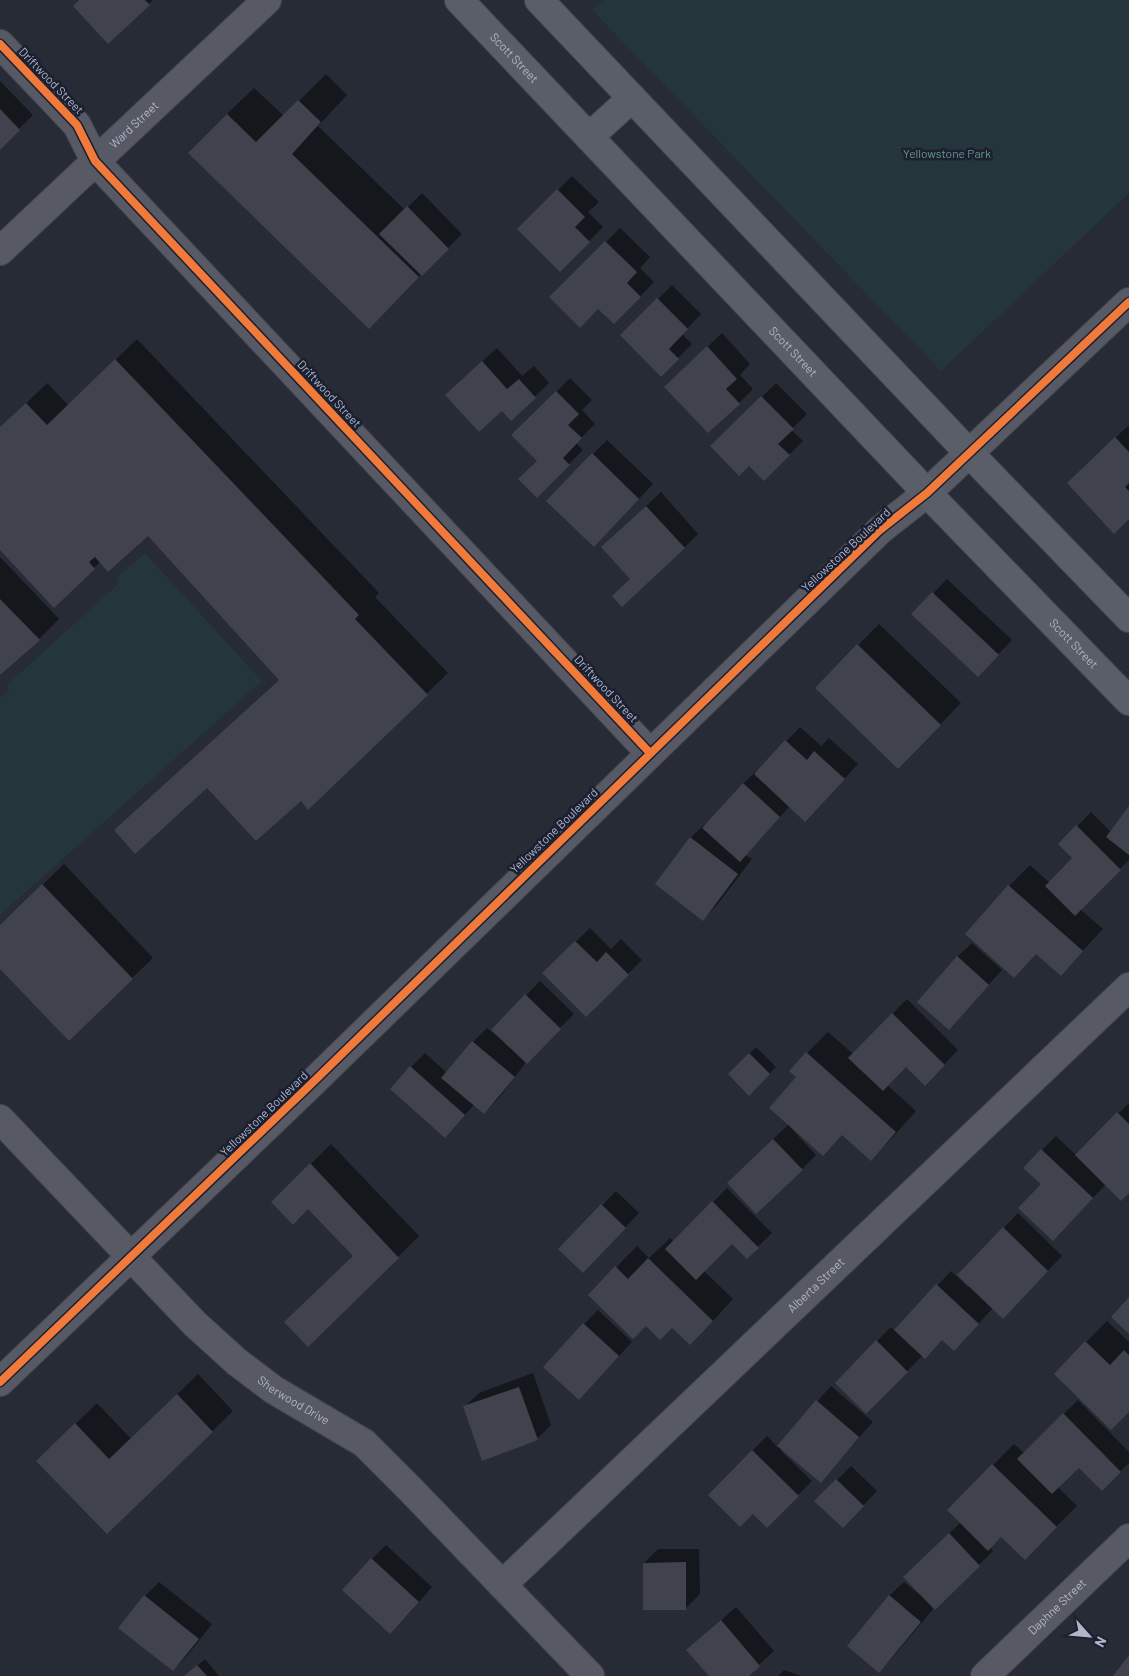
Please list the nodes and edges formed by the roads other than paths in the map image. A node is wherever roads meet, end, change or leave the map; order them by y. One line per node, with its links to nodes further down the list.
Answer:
1 (267, 0): 7 (street, Ward Street)
2 (459, 0): 6 (main road, Scott Street)
3 (539, 0): 5 (main road)
4 (0, 44): 7 (street, Driftwood Street)
5 (632, 98): 6 (main road); 10 (main road)
6 (589, 137): 11 (main road, Scott Street)
7 (95, 161): 8 (street, Ward Street); 14 (street, Driftwood Street)
8 (0, 251)
9 (1129, 302): 10 (street, Yellowstone Boulevard)
10 (969, 453): 11 (street, Yellowstone Boulevard); 12 (main road)
11 (927, 493): 13 (main road, Scott Street); 14 (street, Yellowstone Boulevard)
12 (1129, 618)
13 (1129, 701)
14 (650, 753): 17 (street, Yellowstone Boulevard)
15 (1129, 987): 20 (street, Alberta Street)
16 (0, 1119): 17 (street, Sherwood Drive)
17 (132, 1257): 18 (street, Yellowstone Boulevard); 20 (street, Sherwood Drive)
18 (0, 1382)
19 (1129, 1538): 22 (street, Daphne Street)
20 (502, 1585): 21 (street, Sherwood Drive)
21 (590, 1676)
22 (985, 1676)

